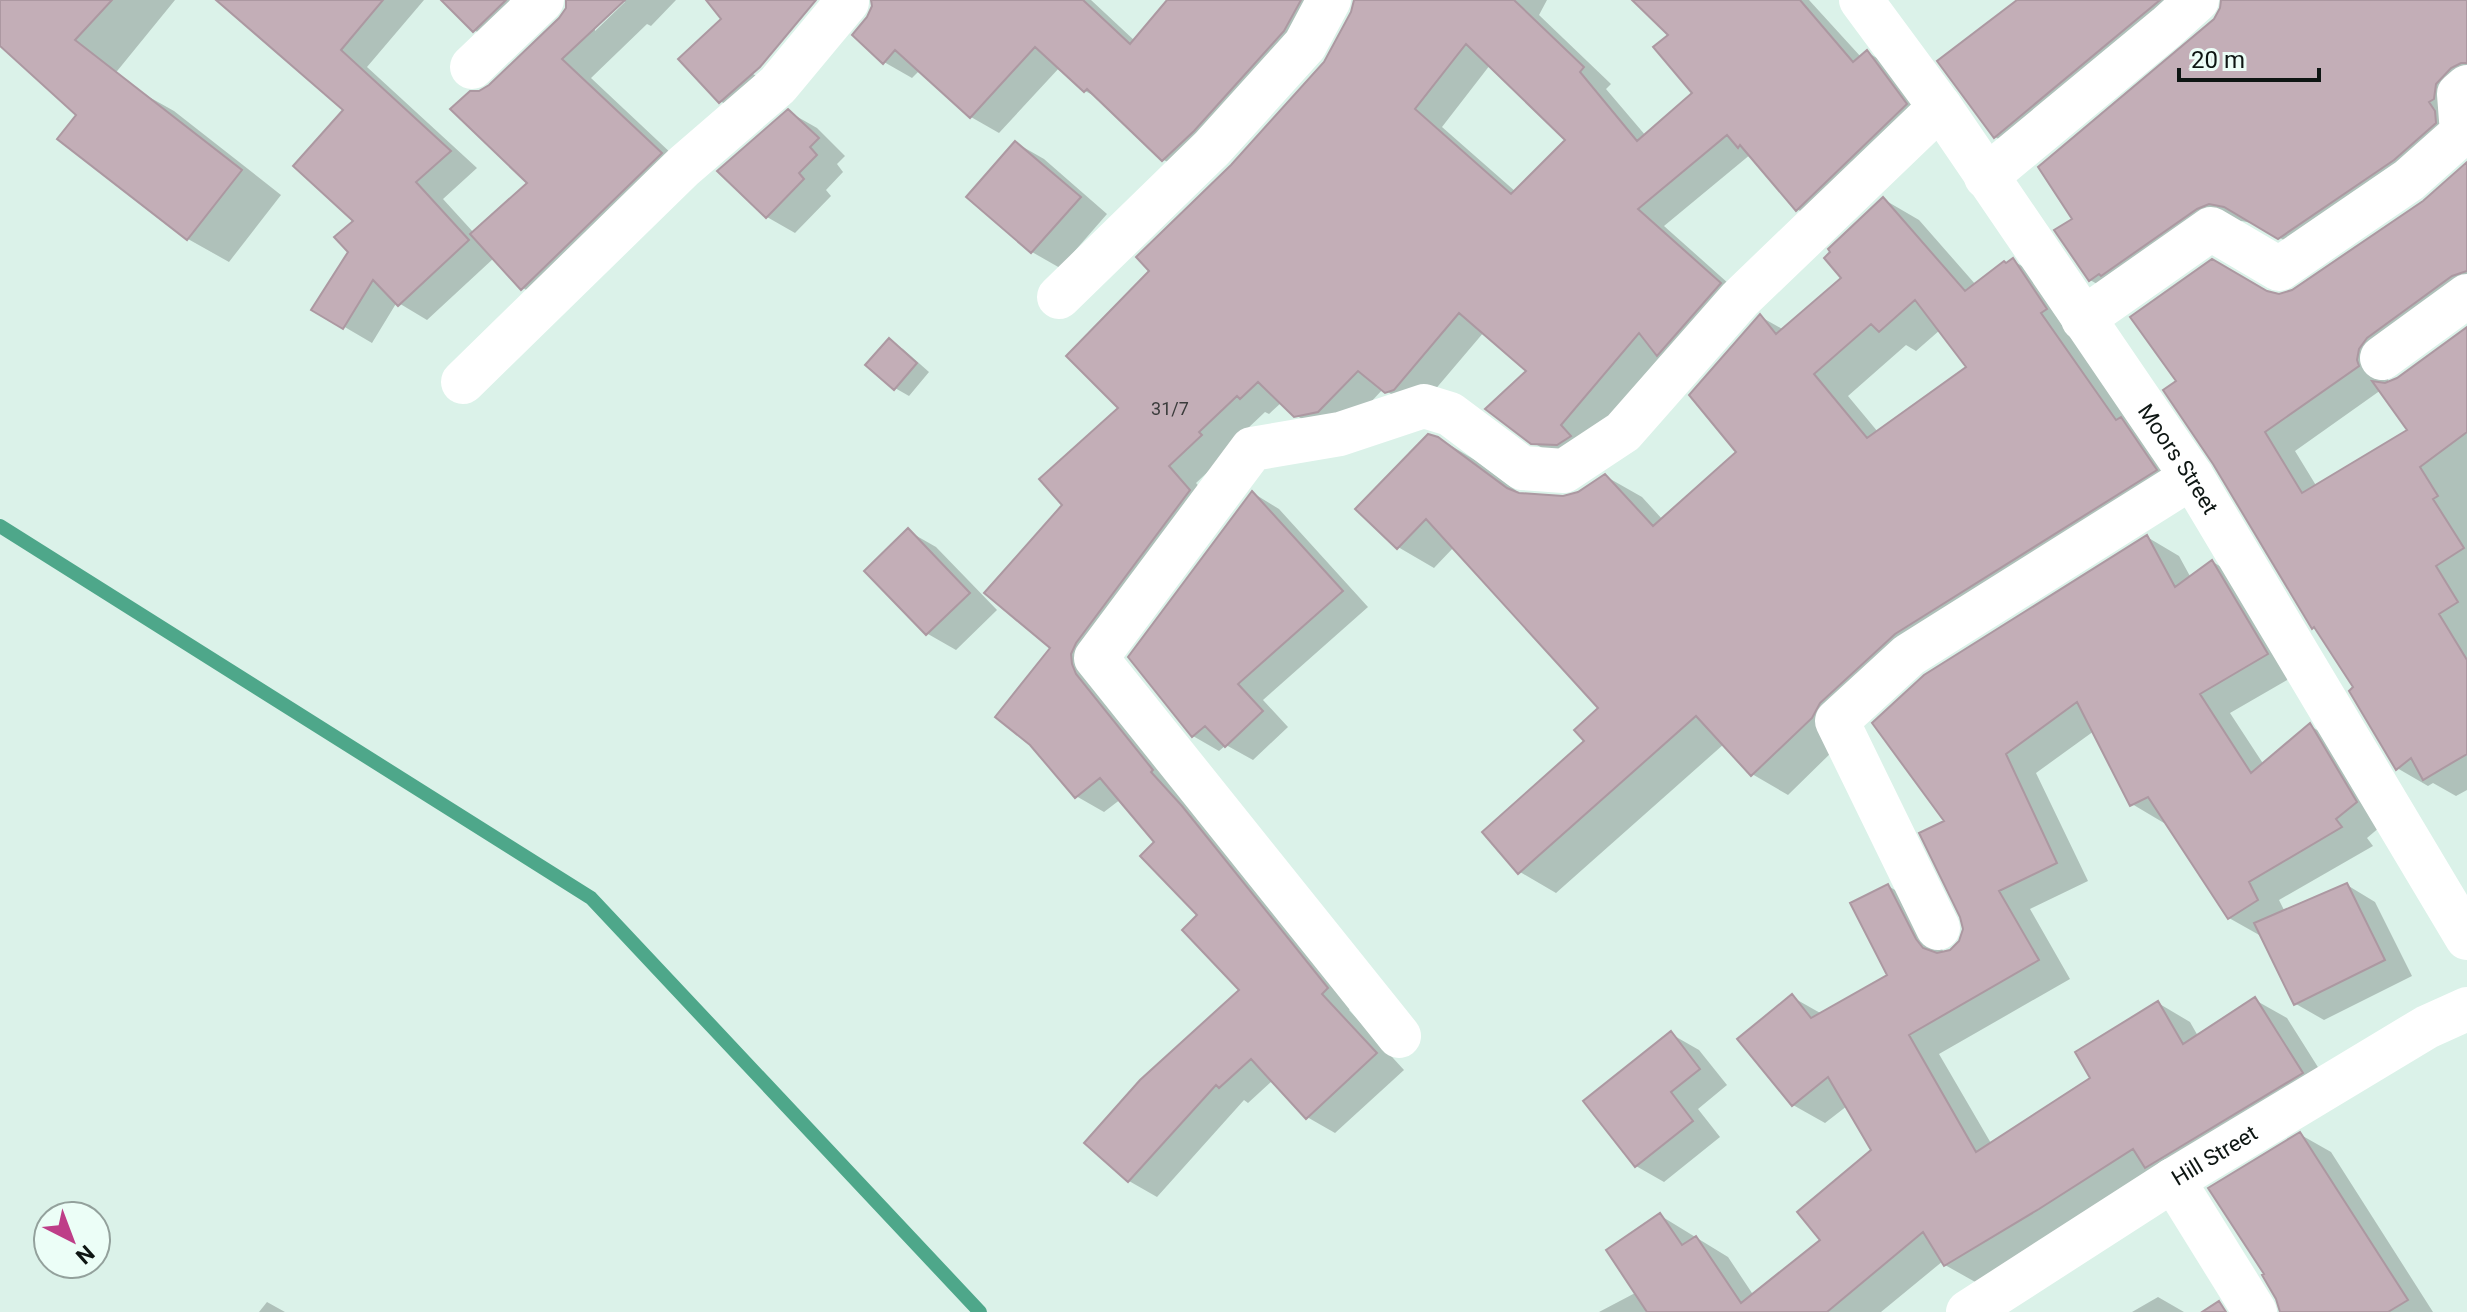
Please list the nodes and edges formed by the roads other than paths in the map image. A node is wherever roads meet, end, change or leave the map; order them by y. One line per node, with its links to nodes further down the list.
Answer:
1 (542, 0): 6 (street)
2 (846, 0): 15 (street)
3 (1329, 0): 12 (street)
4 (1861, 0): 8 (street, Moors Street)
5 (2197, 0): 10 (street)
6 (472, 67)
7 (2467, 87): 9 (street)
8 (1940, 107): 10 (street, Moors Street); 20 (street)
9 (2465, 135): 13 (street)
10 (1986, 177): 13 (street, Moors Street)
11 (2467, 296): 14 (street)
12 (1059, 297)
13 (2083, 319): 16 (street, Moors Street)
14 (2382, 358)
15 (463, 382)
16 (2192, 477): 17 (street); 18 (street, Moors Street)
17 (1938, 928)
18 (2467, 938)
19 (2467, 1009): 21 (street, Hill Street)
20 (1399, 1036)
21 (2173, 1180): 22 (street, Hill Street); 23 (street)
22 (1968, 1312)
23 (2255, 1312)

